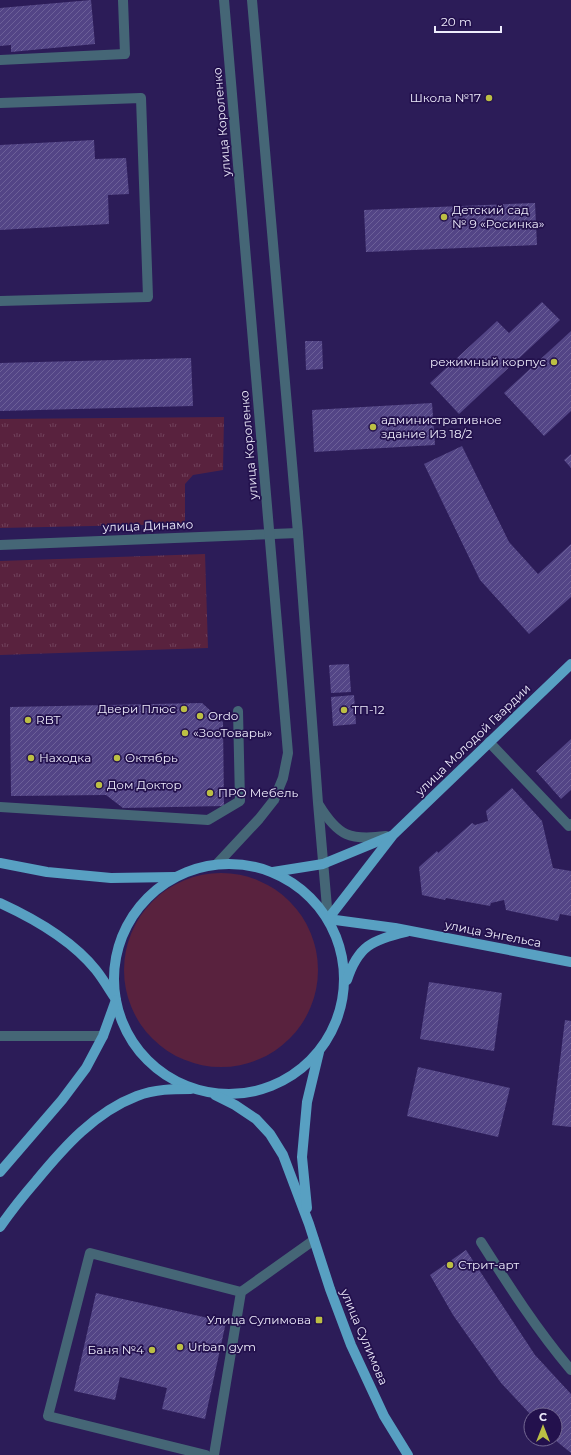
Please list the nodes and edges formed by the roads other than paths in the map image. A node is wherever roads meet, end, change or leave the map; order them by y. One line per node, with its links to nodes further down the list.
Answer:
1 (123, 0): 4 (street)
2 (224, 0): 8 (street, улица Короленко)
3 (252, 0): 7 (street)
4 (0, 60)
5 (0, 103): 6 (street)
6 (0, 301)
7 (298, 532): 8 (street, улица Динамо); 13 (street)
8 (269, 534): 9 (street, улица Динамо); 18 (street, улица Короленко)
9 (0, 545)
10 (571, 664): 12 (main road, улица Молодой Гвардии)
11 (238, 711): 14 (street)
12 (489, 742): 15 (street); 16 (main road, улица Молодой Гвардии)
13 (318, 803): 16 (street); 19 (street)
14 (0, 807)
15 (570, 826)
16 (393, 835): 19 (main road); 23 (main road)
17 (0, 864): 21 (main road)
18 (217, 864): 20 (main road); 21 (main road)
19 (323, 864): 20 (main road); 23 (street)
20 (272, 872): 23 (main road)
21 (175, 877): 27 (main road)
22 (0, 903): 27 (main road)
23 (328, 918): 24 (main road, улица Энгельса); 26 (main road)
24 (410, 931): 25 (main road, улица Энгельса); 26 (main road)
25 (571, 962)
26 (345, 987): 30 (main road)
27 (116, 1000): 29 (main road); 31 (main road)
28 (0, 1036): 29 (street)
29 (103, 1036): 33 (main road)
30 (320, 1052): 32 (main road); 34 (main road, улица Сулимова)
31 (195, 1089): 32 (main road); 35 (main road)
32 (211, 1093): 34 (main road, улица Сулимова)
33 (0, 1172)
34 (309, 1224): 36 (main road, улица Сулимова)
35 (0, 1227)
36 (314, 1240): 38 (street); 42 (main road, улица Сулимова)
37 (481, 1242): 39 (street)
38 (241, 1292): 40 (street); 41 (street)
39 (571, 1370)
40 (206, 1455)
41 (214, 1455)
42 (408, 1455)

